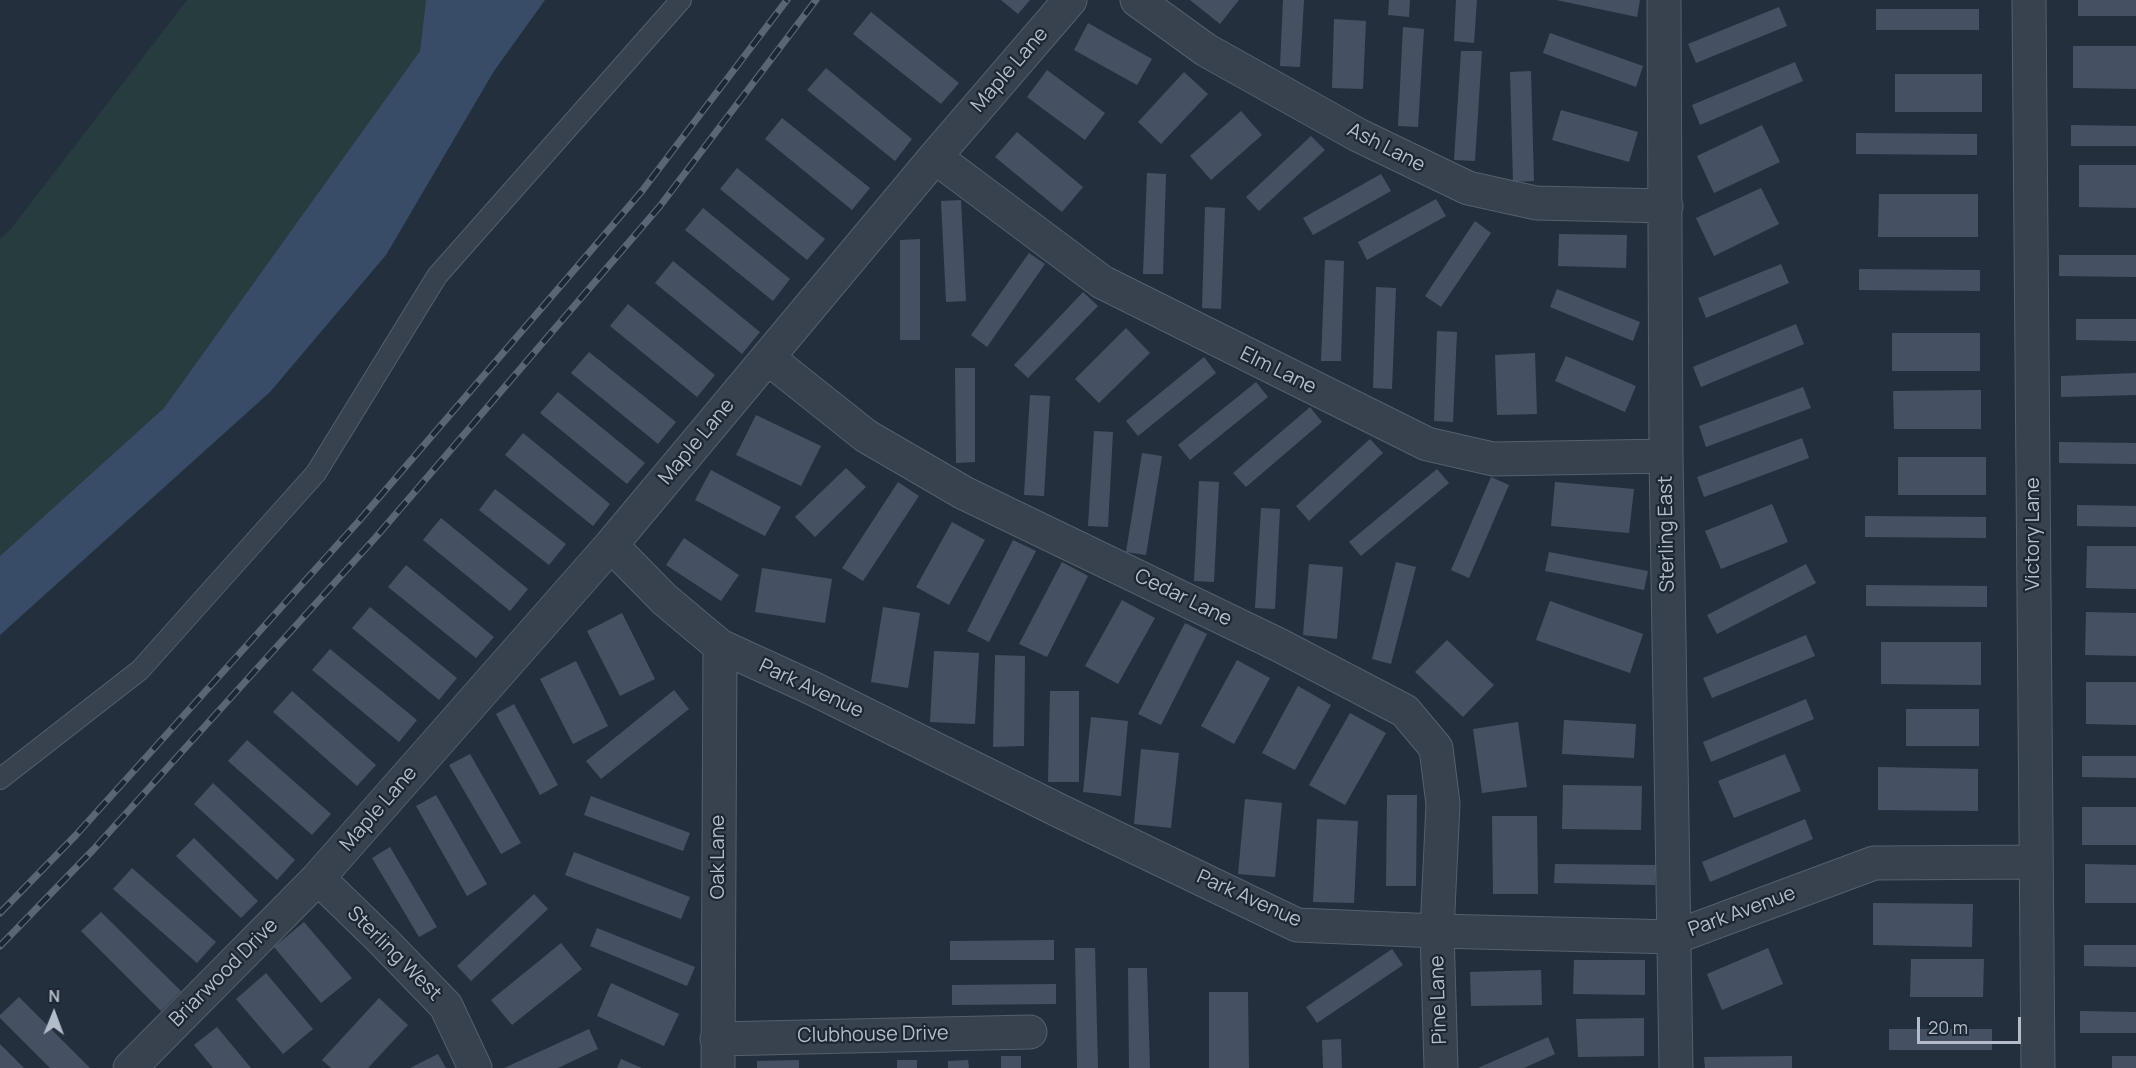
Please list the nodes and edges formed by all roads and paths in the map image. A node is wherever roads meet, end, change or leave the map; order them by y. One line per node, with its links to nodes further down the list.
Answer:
1 (681, 0): 12 (lane)
2 (1070, 0): 6 (street, Maple Lane)
3 (1137, 0): 7 (street, Ash Lane)
4 (1664, 0): 7 (street, Sterling East)
5 (2029, 0): 13 (street, Victory Lane)
6 (935, 157): 8 (street, Maple Lane); 9 (street, Elm Lane)
7 (1666, 206): 9 (street, Sterling East)
8 (768, 358): 10 (street, Maple Lane); 15 (street, Cedar Lane)
9 (1666, 456): 16 (street, Sterling East)
10 (611, 545): 11 (street, Park Avenue); 14 (street, Maple Lane)
11 (720, 646): 15 (street, Park Avenue); 18 (street, Oak Lane)
12 (0, 779)
13 (2036, 862): 16 (street, Park Avenue); 23 (street, Victory Lane)
14 (318, 879): 19 (street, Briarwood Drive); 20 (street, Sterling West)
15 (1437, 932): 16 (street, Park Avenue); 21 (street, Pine Lane)
16 (1675, 937): 22 (street, Sterling East)
17 (1030, 1032): 18 (street, Clubhouse Drive)
18 (717, 1053)
19 (130, 1068)
20 (475, 1068)
21 (1442, 1068)
22 (1676, 1068)
23 (2038, 1068)

